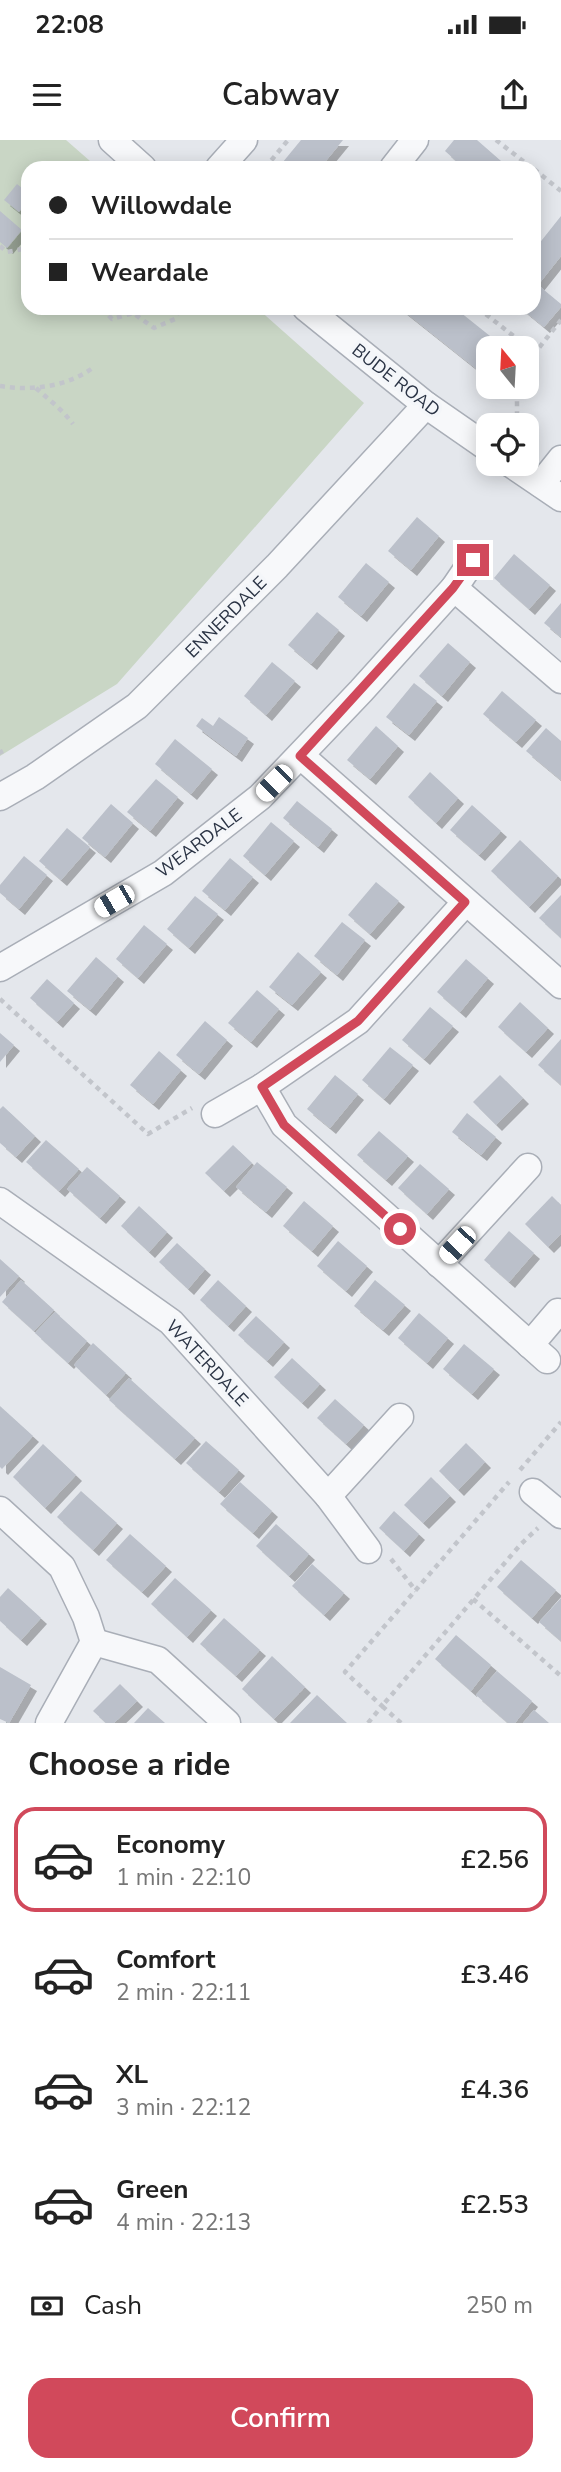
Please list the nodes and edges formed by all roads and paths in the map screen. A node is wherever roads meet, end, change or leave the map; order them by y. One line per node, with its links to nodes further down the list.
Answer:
1 (112, 140): 6 (street)
2 (244, 140): 7 (street)
3 (288, 140): 8 (path)
4 (415, 140): 9 (street)
5 (496, 140): 10 (path)
6 (135, 161)
7 (225, 161)
8 (271, 161)
9 (398, 161)
10 (523, 161)
11 (541, 175): 12 (path)
12 (561, 191)
13 (0, 246): 14 (path)
14 (21, 249)
15 (136, 315): 16 (path)
16 (177, 315)
17 (315, 315): 25 (street, BUDE ROAD)
18 (487, 315): 20 (path)
19 (561, 320): 21 (path)
20 (513, 336)
21 (539, 348)
22 (94, 367): 24 (path)
23 (0, 386): 24 (path)
24 (36, 387): 26 (path)
25 (426, 405): 27 (street, BUDE ROAD); 35 (street, ENNERDALE)
26 (73, 424)
27 (476, 440)
28 (561, 459): 30 (street)
29 (529, 476): 30 (street)
30 (551, 491)
31 (473, 560): 32 (street, WEARDALE)
32 (453, 588): 33 (street); 34 (street, WEARDALE)
33 (561, 680)
34 (300, 756): 36 (street); 37 (street, WEARDALE)
35 (0, 797)
36 (465, 902): 38 (street); 40 (street)
37 (0, 968)
38 (561, 985)
39 (0, 999): 41 (path)
40 (262, 1087): 41 (street); 44 (street)
41 (205, 1110)
42 (528, 1167): 44 (street)
43 (0, 1201): 49 (street, WATERDALE)
44 (439, 1264): 45 (street)
45 (558, 1312)
46 (400, 1417): 49 (street)
47 (561, 1422): 53 (path)
48 (533, 1492): 51 (street)
49 (328, 1496): 52 (street, WATERDALE)
50 (0, 1510): 55 (street)
51 (559, 1513): 54 (path)
52 (368, 1550): 53 (path)
53 (416, 1591): 57 (path)
54 (473, 1599): 56 (path); 57 (path)
55 (94, 1642): 58 (street); 59 (street)
56 (561, 1676)
57 (382, 1706): 60 (path); 61 (path)
58 (49, 1723)
59 (227, 1723)
60 (368, 1723)
61 (401, 1723)

